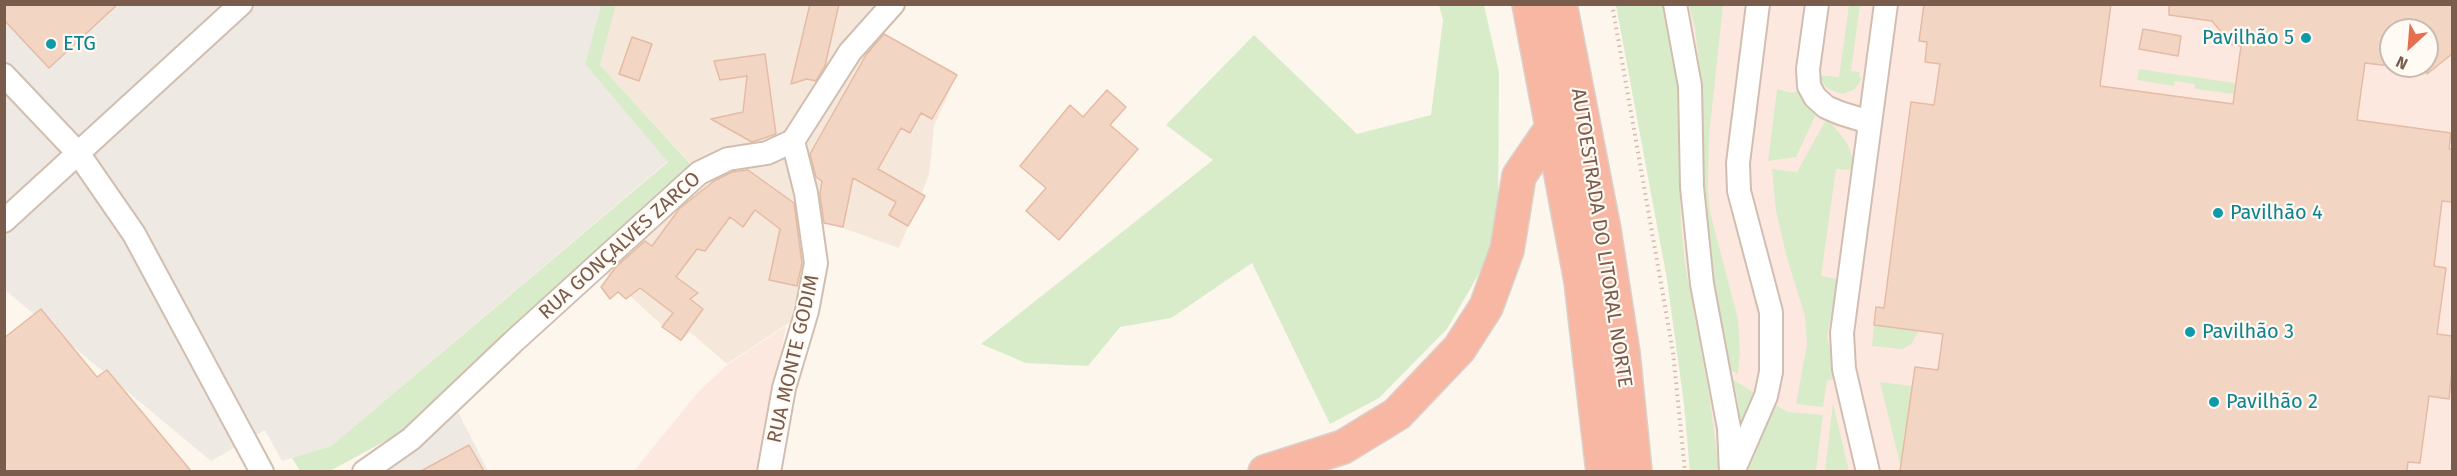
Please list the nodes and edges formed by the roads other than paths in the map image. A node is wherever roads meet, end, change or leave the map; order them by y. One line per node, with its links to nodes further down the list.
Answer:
1 (241, 4): 13 (street)
2 (893, 4): 12 (street)
3 (1529, 4): 11 (highway, AUTOESTRADA DO LITORAL NORTE)
4 (1560, 4): 20 (highway, AUTOESTRADA DO LITORAL NORTE)
5 (1675, 4): 21 (street)
6 (1758, 4): 21 (street)
7 (1817, 4): 10 (street)
8 (1886, 4): 10 (street)
9 (4, 75): 13 (street)
10 (1869, 122): 22 (street)
11 (1554, 125): 18 (highway); 19 (highway, AUTOESTRADA DO LITORAL NORTE)
12 (793, 141): 16 (street, RUA GONÇALVES ZARCO); 17 (street, RUA MONTE GODIM)
13 (78, 153): 14 (street); 15 (street)
14 (4, 221)
15 (262, 471)
16 (364, 471)
17 (769, 471)
18 (1264, 471)
19 (1603, 471)
20 (1635, 471)
21 (1732, 471)
22 (1868, 471)

